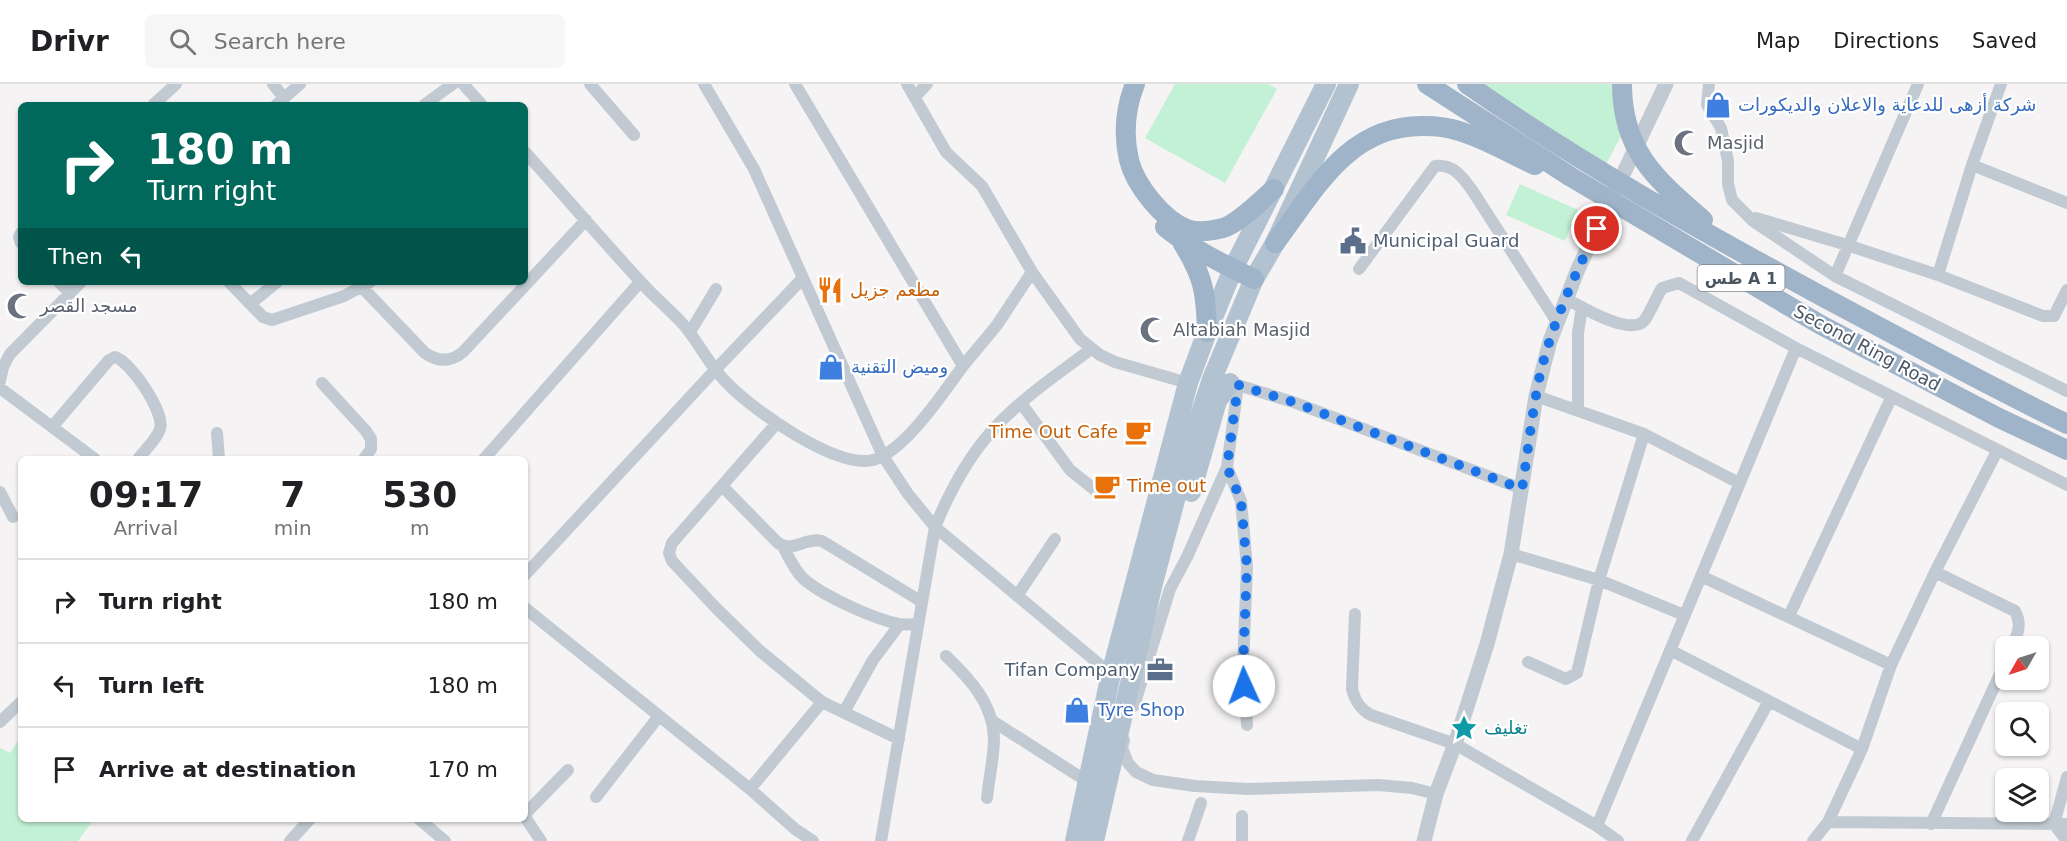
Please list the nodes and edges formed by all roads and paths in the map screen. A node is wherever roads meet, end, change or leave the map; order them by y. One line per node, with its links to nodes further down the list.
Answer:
1 (176, 84): 23 (street)
2 (273, 84): 24 (street)
3 (300, 84): 24 (street)
4 (453, 84): 25 (street)
5 (590, 84): 27 (street)
6 (704, 84): 44 (street)
7 (795, 84): 67 (street)
8 (907, 84): 22 (street)
9 (927, 84): 22 (street)
10 (1120, 84): 35 (highway)
11 (1135, 84): 31 (highway)
12 (1326, 84): 31 (main road)
13 (1349, 84): 36 (main road)
14 (1428, 84): 30 (highway, Second Ring Road / طس A 1)
15 (1467, 84): 38 (highway, Second Ring Road / طس A 1)
16 (1622, 84): 38 (highway)
17 (1666, 84): 58 (street)
18 (1709, 84): 33 (street)
19 (1918, 84): 37 (street)
20 (2001, 84): 29 (street)
21 (470, 86): 26 (street)
22 (915, 97): 41 (street)
23 (156, 102)
24 (280, 102)
25 (428, 102)
26 (480, 102)
27 (634, 135)
28 (528, 155): 34 (street)
29 (1972, 165): 32 (street); 42 (street)
30 (1571, 177): 36 (highway); 84 (highway, Second Ring Road / طس A 1)
31 (1274, 189): 39 (main road)
32 (2067, 203)
33 (1748, 216): 37 (street); 43 (street)
34 (586, 220): 46 (street); 47 (street)
35 (1180, 240): 39 (highway); 63 (highway)
36 (1275, 243): 45 (main road)
37 (1847, 244): 42 (street); 43 (street)
38 (1739, 251): 80 (highway, Second Ring Road / طس A 1)
39 (1233, 269): 45 (highway); 63 (main road)
40 (1359, 269): 61 (street)
41 (1032, 272): 65 (street); 67 (street)
42 (1938, 275): 56 (street)
43 (1835, 276): 74 (street)
44 (803, 278): 68 (street); 91 (street)
45 (1254, 279): 70 (main road)
46 (528, 282)
47 (640, 282): 62 (street); 90 (street)
48 (61, 285): 57 (street)
49 (78, 285): 57 (street)
50 (232, 285): 59 (street)
51 (274, 285): 59 (street)
52 (361, 285): 59 (street)
53 (364, 285): 54 (street)
54 (525, 285)
55 (716, 289): 62 (street)
56 (2067, 290)
57 (69, 293): 66 (street)
58 (1566, 299): 60 (street); 61 (street)
59 (250, 304)
60 (1582, 307): 64 (street); 78 (street)
61 (1557, 322): 75 (street)
62 (690, 332): 68 (street)
63 (1207, 332): 72 (main road)
64 (1796, 348): 76 (street); 93 (street)
65 (1091, 349): 72 (street); 77 (street)
66 (3, 358): 69 (street)
67 (963, 366): 91 (street)
68 (715, 370): 79 (street); 104 (street)
69 (0, 381)
70 (1226, 382): 92 (street); 96 (street); 158 (main road)
71 (322, 383): 89 (street)
72 (1188, 384): 121 (main road)
73 (0, 388): 81 (street)
74 (2067, 391)
75 (1536, 396): 78 (street); 96 (street)
76 (1891, 398): 85 (street); 113 (street)
77 (1021, 403): 97 (street); 100 (street)
78 (1578, 411): 83 (street)
79 (776, 424): 91 (street); 95 (street)
80 (2067, 424)
81 (52, 427): 86 (street); 87 (street)
82 (217, 434): 88 (street)
83 (1644, 434): 93 (street); 107 (street)
84 (2067, 450)
85 (1997, 451): 94 (street); 105 (street)
86 (91, 456)
87 (140, 456)
88 (219, 456)
89 (366, 456)
90 (487, 456)
91 (883, 456): 100 (street)
92 (1227, 467): 130 (street); 138 (street)
93 (1739, 483): 106 (street)
94 (2067, 486)
95 (723, 487): 102 (street); 124 (street)
96 (1522, 489): 103 (street)
97 (1095, 490)
98 (0, 492): 99 (street)
99 (13, 517)
100 (935, 527): 108 (street); 109 (street)
101 (1055, 539): 108 (street)
102 (783, 546): 109 (street); 114 (street)
103 (1511, 554): 107 (street); 132 (street)
104 (528, 572)
105 (1935, 572): 116 (street); 120 (street)
106 (1701, 576): 112 (street); 113 (street)
107 (1599, 580): 112 (street); 119 (street)
108 (1017, 596): 121 (street)
109 (922, 602): 115 (street)
110 (528, 610): 127 (street)
111 (1354, 614): 132 (street)
112 (1684, 615): 117 (street)
113 (1789, 616): 120 (street)
114 (900, 624): 115 (street); 126 (street)
115 (918, 624): 131 (street)
116 (2017, 636)
117 (1672, 651): 123 (street); 150 (street)
118 (946, 656): 128 (street)
119 (1528, 662)
120 (1891, 665): 133 (street)
121 (1111, 675): 136 (main road)
122 (1995, 685): 148 (street)
123 (1769, 701): 133 (street); 162 (street)
124 (822, 702): 126 (street); 137 (street)
125 (18, 705): 129 (street)
126 (844, 712): 131 (street)
127 (659, 716): 137 (street); 139 (street)
128 (991, 720): 136 (street); 140 (street)
129 (0, 722)
130 (1247, 725)
131 (898, 739): 156 (street)
132 (1455, 744): 138 (street); 150 (street)
133 (1862, 749): 147 (street)
134 (568, 770): 142 (street)
135 (2067, 777): 149 (street)
136 (1088, 782): 157 (main road)
137 (750, 789): 155 (street)
138 (1436, 794): 161 (street)
139 (596, 797)
140 (987, 798)
141 (1201, 803): 159 (street)
142 (528, 813)
143 (1242, 816): 160 (street)
144 (528, 821): 154 (street)
145 (307, 822): 152 (street)
146 (423, 822): 153 (street)
147 (1828, 822): 148 (street); 163 (street)
148 (1931, 824): 149 (street)
149 (2061, 824): 164 (street)
150 (1598, 826): 151 (street)
151 (1613, 840)
152 (290, 841)
153 (445, 841)
154 (541, 841)
155 (813, 841)
156 (881, 841)
157 (1075, 841)
158 (1094, 841)
159 (1188, 841)
160 (1242, 841)
161 (1424, 841)
162 (1692, 841)
163 (1814, 841)
164 (2067, 841)

